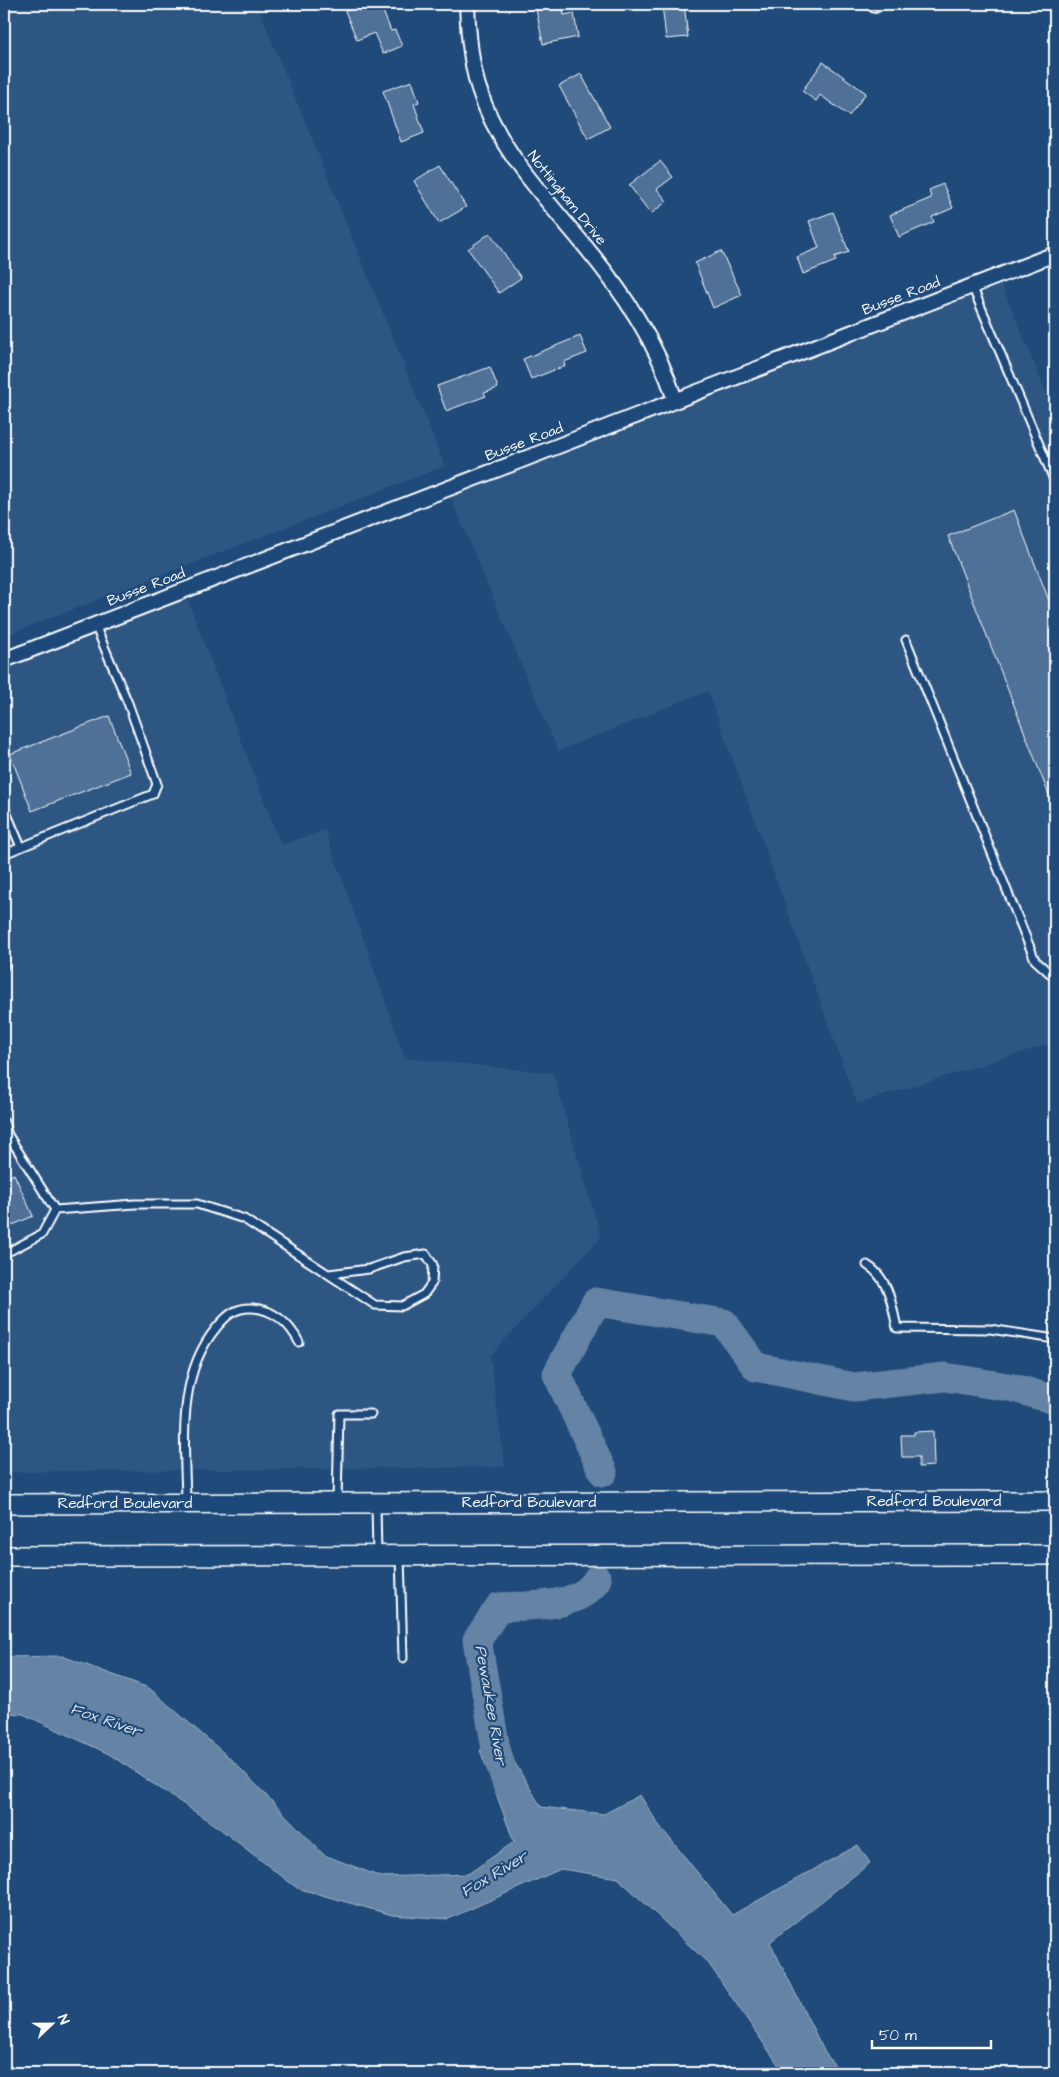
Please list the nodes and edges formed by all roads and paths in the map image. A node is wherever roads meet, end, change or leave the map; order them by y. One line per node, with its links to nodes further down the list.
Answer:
1 (467, 4): 4 (street, Nottingham Drive)
2 (1055, 254): 3 (street, Busse Road)
3 (972, 286): 4 (street, Busse Road); 5 (lane)
4 (675, 400): 6 (street, Busse Road)
5 (1055, 482)
6 (95, 625): 8 (street, Busse Road); 10 (lane)
7 (906, 640): 14 (lane)
8 (4, 660)
9 (4, 807): 10 (lane)
10 (20, 847): 11 (lane)
11 (4, 854)
12 (4, 960): 13 (lane)
13 (4, 966)
14 (1055, 978)
15 (4, 1122): 16 (lane)
16 (55, 1210): 17 (lane); 19 (lane)
17 (4, 1254)
18 (867, 1266): 20 (lane)
19 (328, 1274): 19 (lane)
20 (1055, 1339)
21 (299, 1342): 25 (lane)
22 (371, 1414): 26 (lane)
23 (1055, 1501): 24 (main road, Redford Boulevard)
24 (376, 1502): 26 (main road, Redford Boulevard); 30 (lane)
25 (186, 1503): 26 (main road, Redford Boulevard); 27 (main road, Redford Boulevard)
26 (337, 1503)
27 (4, 1504)
28 (1055, 1555): 31 (main road)
29 (4, 1556): 30 (main road)
30 (377, 1556): 31 (main road)
31 (400, 1556): 32 (lane)
32 (403, 1658)

